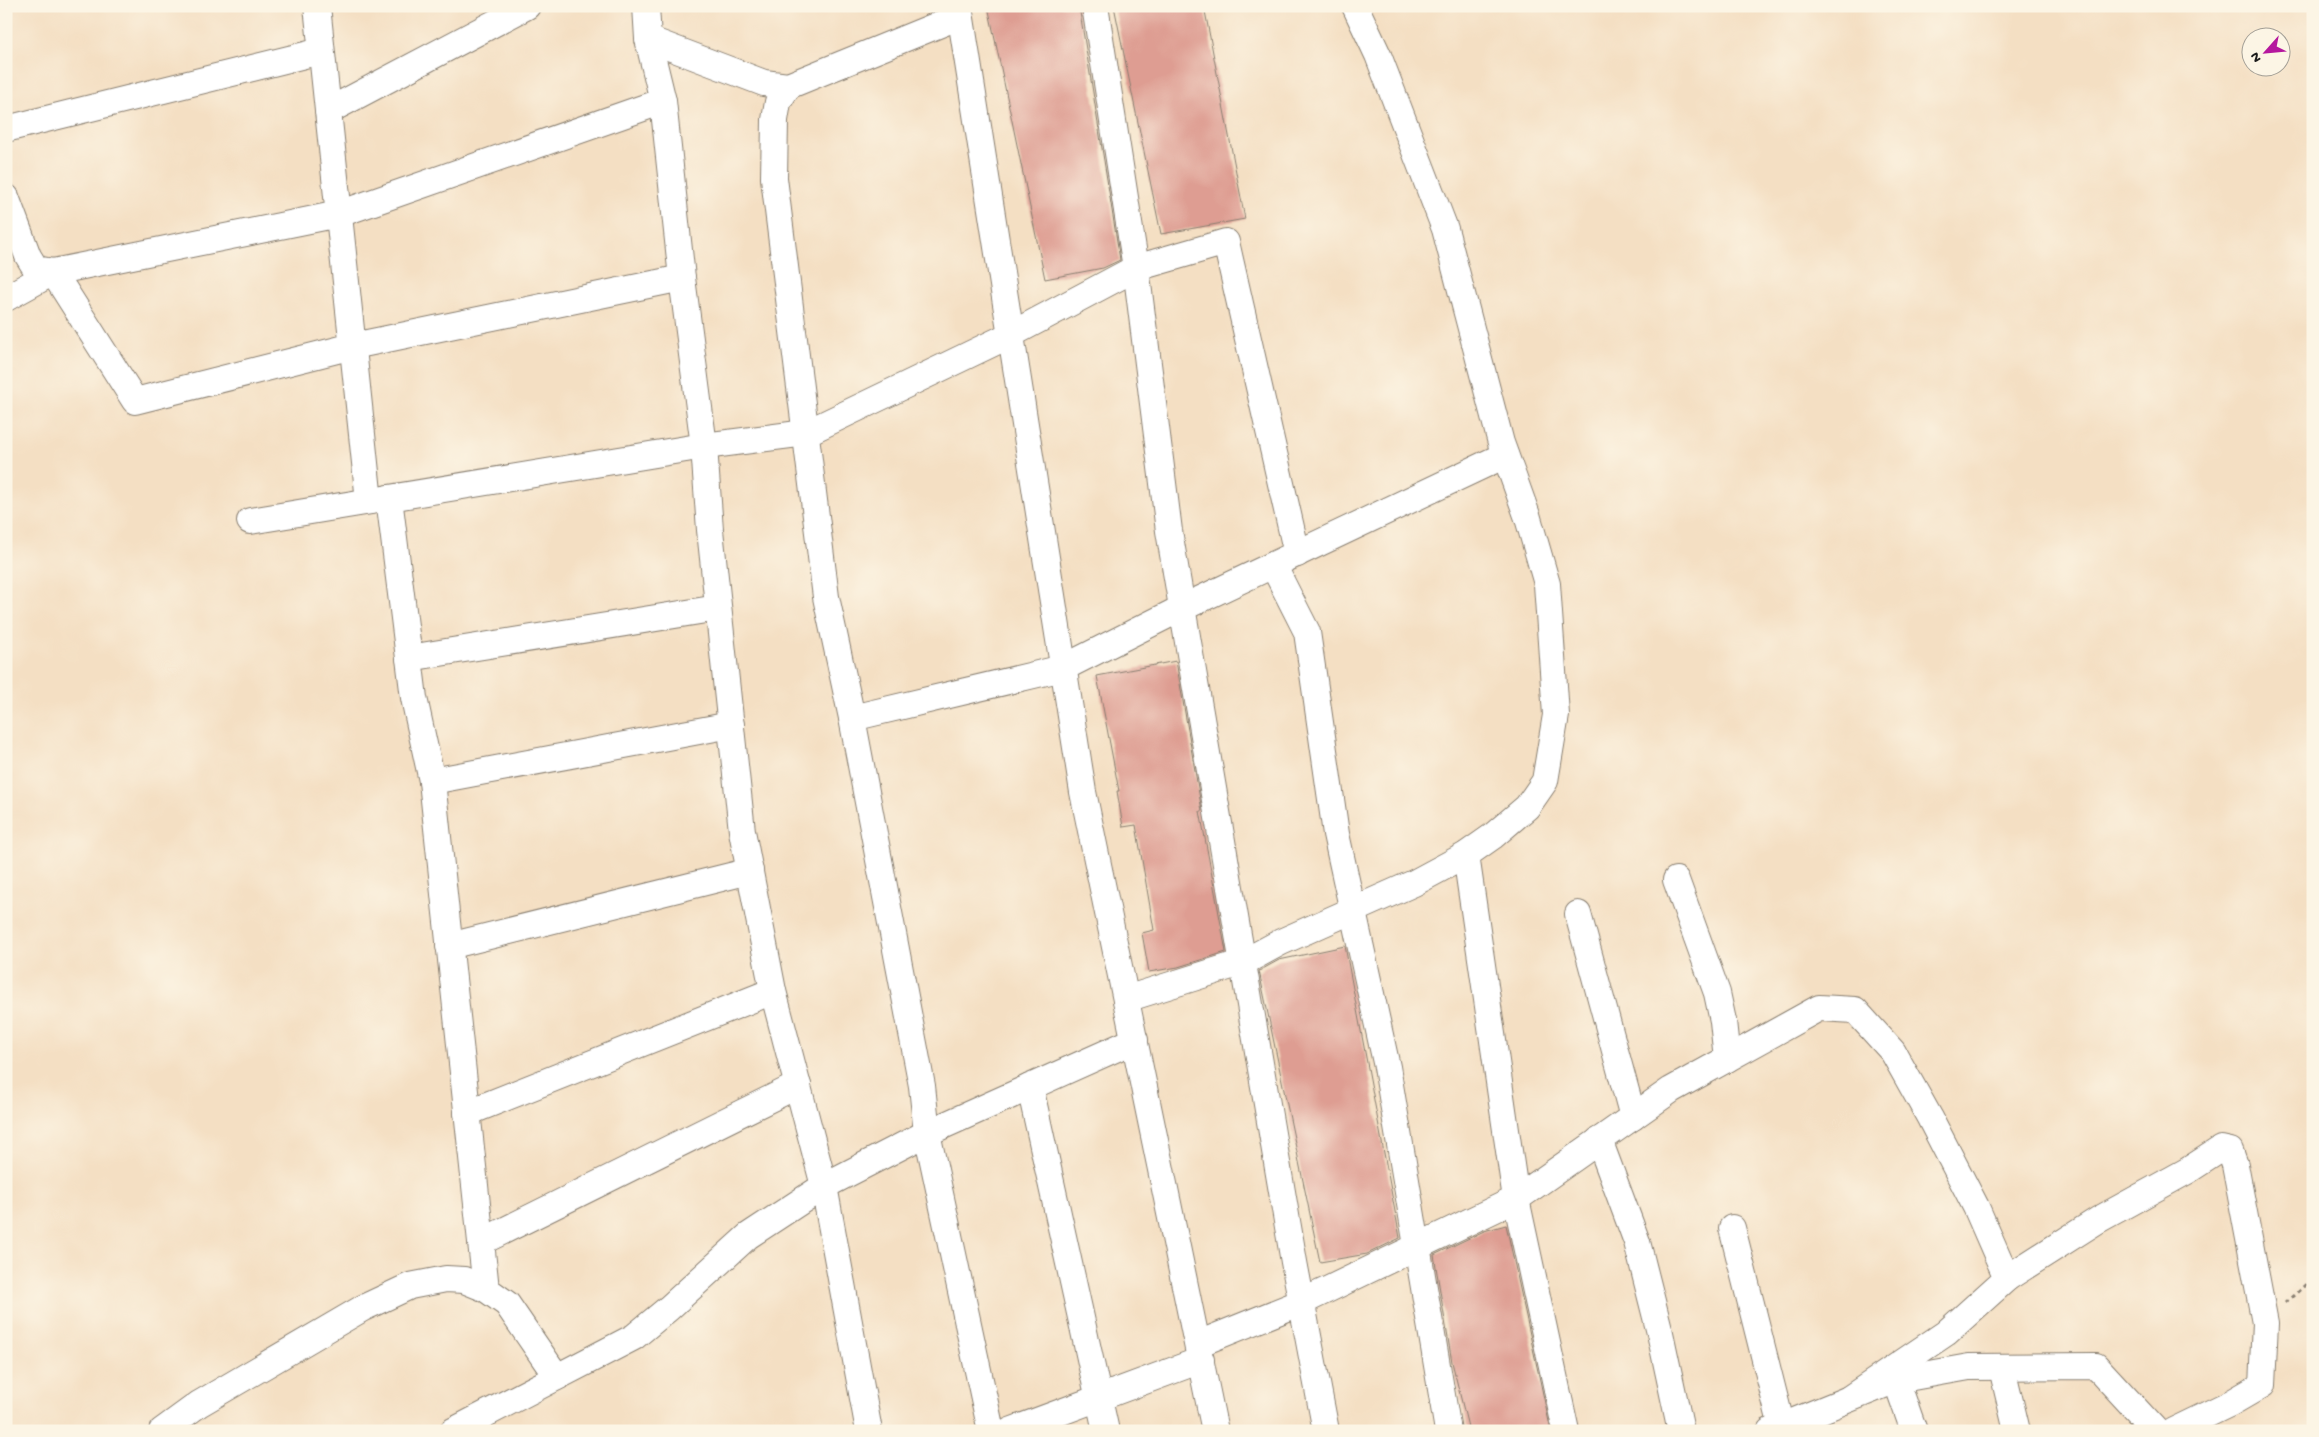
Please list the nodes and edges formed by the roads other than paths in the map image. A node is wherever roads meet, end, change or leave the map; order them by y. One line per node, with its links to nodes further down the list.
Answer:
1 (317, 6): 8 (street)
2 (527, 6): 11 (street)
3 (646, 6): 7 (street)
4 (1095, 6): 15 (street)
5 (1355, 6): 23 (street)
6 (959, 11): 9 (street); 19 (street)
7 (648, 39): 9 (street); 10 (street)
8 (321, 51): 11 (street); 12 (street)
9 (788, 86): 21 (street)
10 (663, 101): 14 (street); 17 (street)
11 (328, 111): 14 (street)
12 (6, 129)
13 (6, 197): 16 (street)
14 (338, 214): 16 (street); 20 (street)
15 (1136, 268): 19 (street); 26 (street); 29 (street)
16 (53, 272): 18 (street); 20 (street)
17 (682, 278): 20 (street); 22 (street)
18 (6, 298)
19 (1010, 335): 21 (street); 31 (street)
20 (353, 346): 24 (street)
21 (806, 433): 22 (street); 32 (street)
22 (704, 446): 24 (street); 28 (street)
23 (1505, 456): 26 (street); 35 (street)
24 (379, 500): 25 (street); 30 (street)
25 (250, 521)
26 (1296, 554): 27 (street)
27 (1273, 565): 29 (street); 38 (street)
28 (718, 608): 30 (street); 33 (street)
29 (1182, 608): 31 (street); 41 (street)
30 (409, 658): 34 (street)
31 (1063, 668): 32 (street); 43 (street)
32 (852, 718): 50 (street)
33 (731, 725): 34 (street); 36 (street)
34 (432, 781): 40 (street)
35 (1466, 855): 38 (street); 53 (street)
36 (750, 871): 40 (street); 42 (street)
37 (1676, 880): 45 (street)
38 (1352, 910): 41 (street); 56 (street)
39 (1578, 914): 49 (street)
40 (449, 946): 48 (street)
41 (1244, 962): 43 (street); 59 (street)
42 (773, 991): 46 (street); 48 (street)
43 (1126, 999): 44 (street)
44 (1135, 1040): 47 (street); 60 (street)
45 (1727, 1059): 49 (street); 57 (street)
46 (798, 1085): 52 (street); 55 (street)
47 (1030, 1087): 50 (street); 64 (street)
48 (467, 1113): 55 (street)
49 (1633, 1117): 51 (street)
50 (927, 1133): 52 (street); 70 (street)
51 (1599, 1140): 53 (street); 77 (street)
52 (824, 1186): 62 (street); 69 (street)
53 (1516, 1199): 56 (street); 76 (street)
54 (1732, 1228): 66 (street)
55 (481, 1242): 58 (street)
56 (1416, 1247): 59 (street); 75 (street)
57 (2007, 1278): 65 (street); 81 (street)
58 (486, 1289): 62 (street); 67 (street)
59 (1302, 1302): 60 (street); 74 (street)
60 (1199, 1352): 64 (street); 73 (street)
61 (2002, 1368): 63 (street); 79 (street); 80 (street)
62 (557, 1377): 68 (street)
63 (1896, 1380): 65 (street); 78 (street)
64 (1099, 1396): 71 (street); 72 (street)
65 (1850, 1398): 66 (street)
66 (1778, 1429)
67 (162, 1431)
68 (454, 1431)
69 (869, 1431)
70 (991, 1431)
71 (1010, 1431)
72 (1106, 1431)
73 (1215, 1431)
74 (1326, 1431)
75 (1448, 1431)
76 (1566, 1431)
77 (1681, 1431)
78 (1914, 1431)
79 (2017, 1431)
80 (2156, 1431)
81 (2173, 1431)

